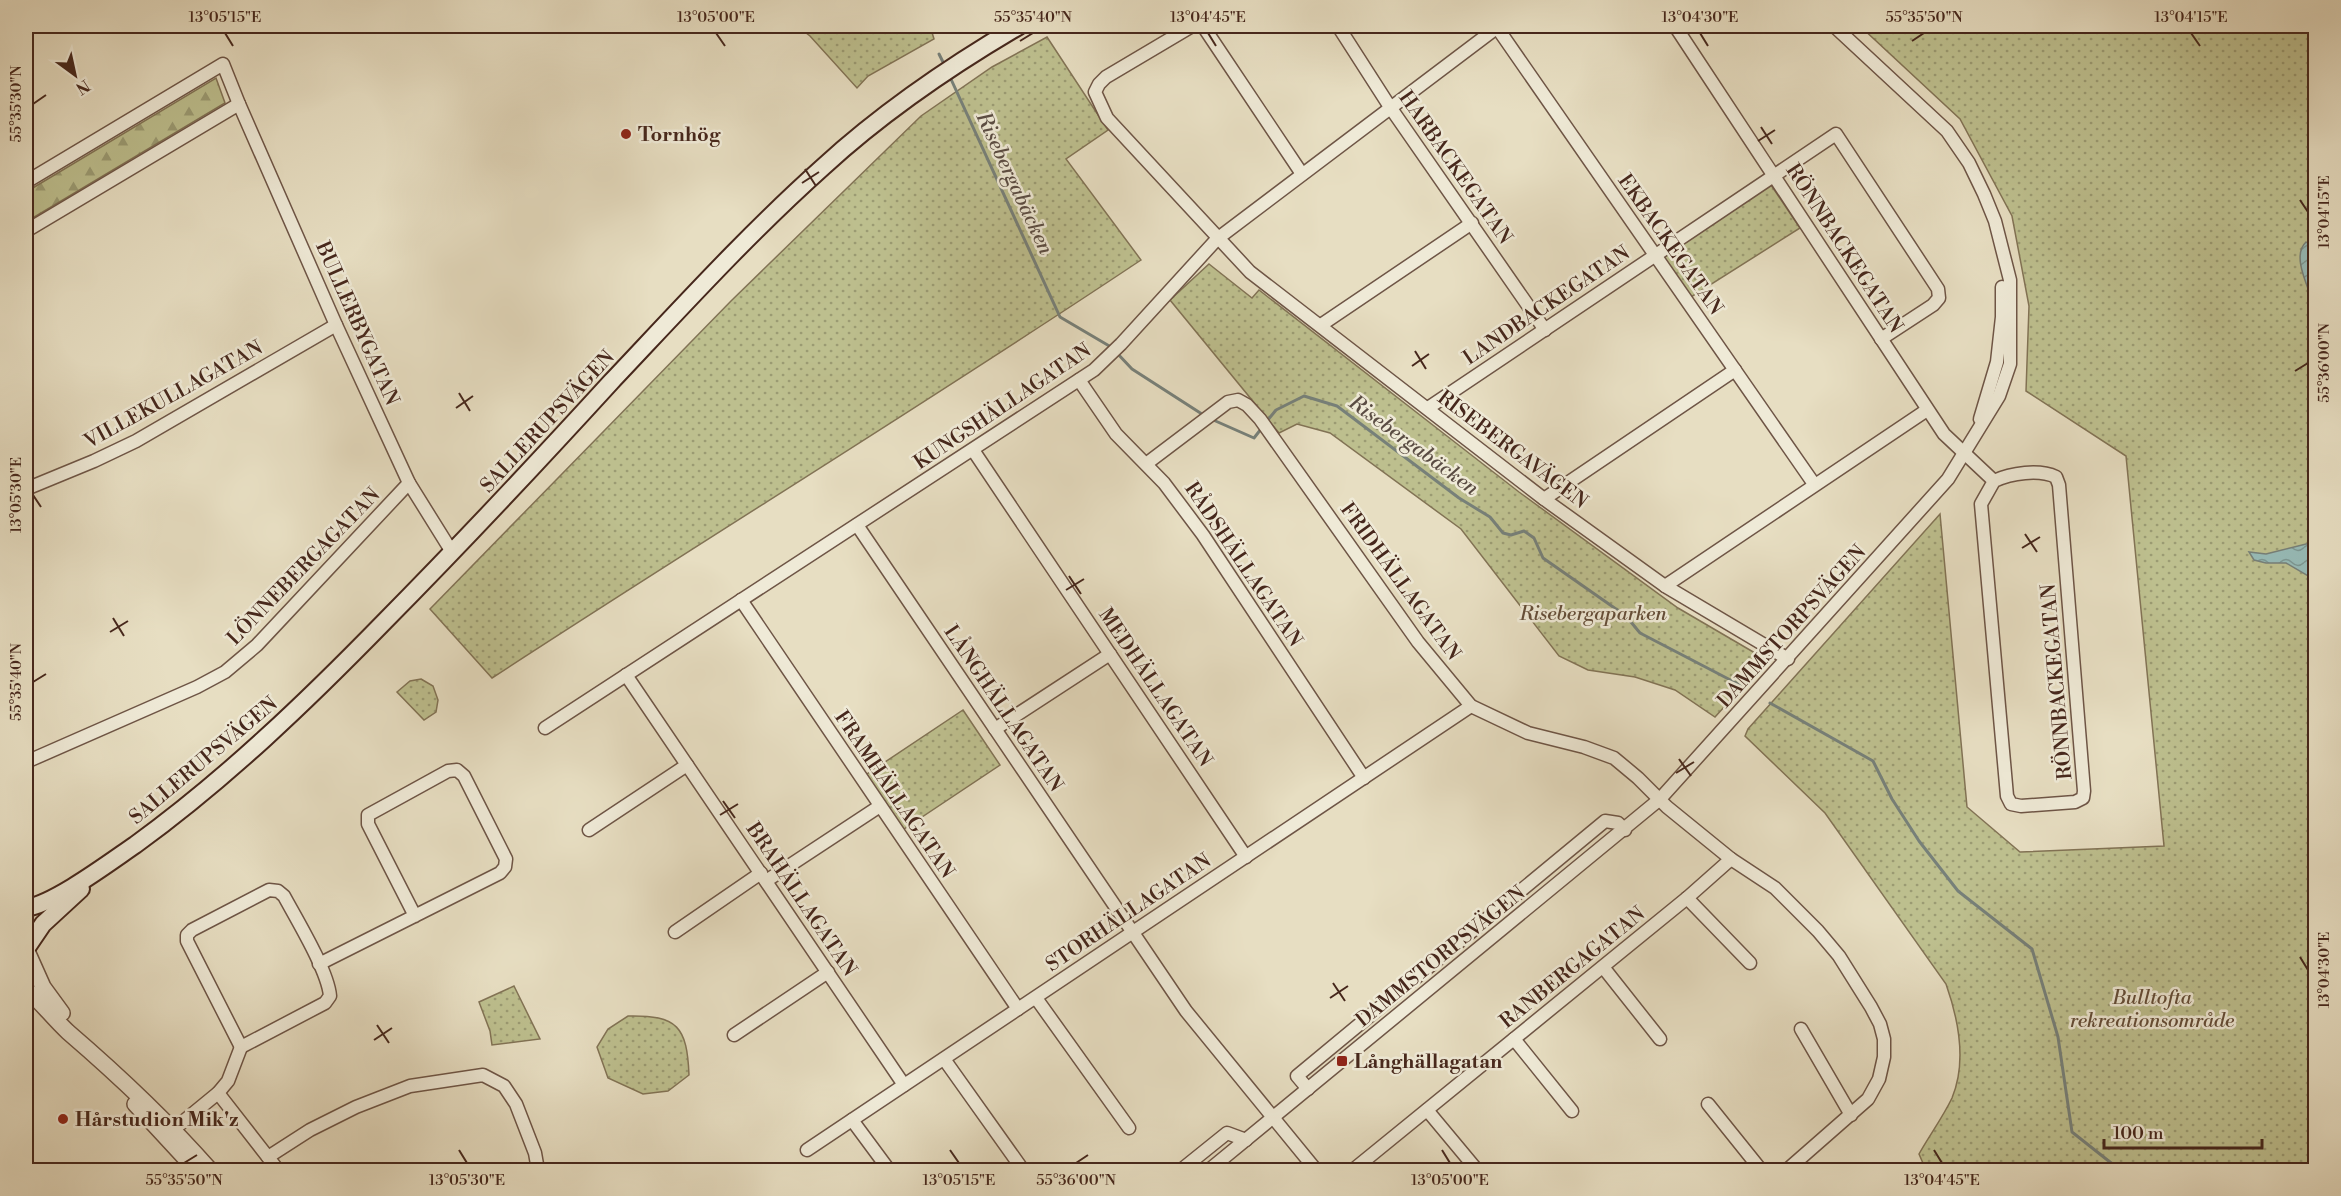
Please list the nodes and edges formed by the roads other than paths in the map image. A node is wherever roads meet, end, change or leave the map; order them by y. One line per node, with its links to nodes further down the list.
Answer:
1 (1019, 26): 34 (main road, SALLERUPSVÄGEN)
2 (1192, 26): 15 (street, RISEBERGAVÄGEN)
3 (1203, 26): 10 (street)
4 (1338, 26): 9 (street, HARBACKEGATAN)
5 (1497, 26): 9 (street, KUNGSHÄLLAGATAN); 16 (street, EKBACKEGATAN)
6 (1675, 26): 11 (street, RÖNNBACKEGATAN)
7 (1834, 26): 26 (street, DAMMSTORPSVÄGEN)
8 (239, 104): 12 (street, BULLERBYGATAN); 14 (street); 17 (street, BULLERBYGATAN)
9 (1390, 107): 10 (street, KUNGSHÄLLAGATAN); 13 (street, HARBACKEGATAN)
10 (1302, 174): 15 (street, KUNGSHÄLLAGATAN)
11 (1774, 176): 16 (street, LANDBACKEGATAN); 20 (street, RÖNNBACKEGATAN); 20 (street, LANDBACKEGATAN)
12 (26, 182)
13 (1472, 223): 18 (street); 19 (street, HARBACKEGATAN)
14 (26, 231)
15 (1217, 238): 18 (street, RISEBERGAVÄGEN); 22 (street, KUNGSHÄLLAGATAN)
16 (1655, 255): 19 (street, LANDBACKEGATAN); 21 (street, EKBACKEGATAN)
17 (336, 325): 29 (street, BULLERBYGATAN); 31 (street, VILLEKULLAGATAN)
18 (1321, 325): 23 (street, RISEBERGAVÄGEN)
19 (1545, 330): 23 (street, LANDBACKEGATAN)
20 (1881, 339): 24 (street, RÖNNBACKEGATAN)
21 (1735, 370): 30 (street, EKBACKEGATAN); 32 (street)
22 (1079, 380): 25 (street, KUNGSHÄLLAGATAN); 27 (street, RÅDSHÄLLAGATAN)
23 (1428, 408): 32 (street, RISEBERGAVÄGEN)
24 (1928, 410): 26 (street, RÖNNBACKEGATAN); 30 (street)
25 (973, 450): 33 (street, KUNGSHÄLLAGATAN); 37 (street, MEDHÄLLAGATAN)
26 (1965, 454): 28 (street, RÖNNBACKEGATAN); 38 (street, DAMMSTORPSVÄGEN)
27 (1146, 464): 40 (street, FRIDHÄLLAGATAN); 45 (street, RÅDSHÄLLAGATAN)
28 (1994, 481): 28 (street, RÖNNBACKEGATAN)
29 (410, 483): 34 (street, BULLERBYGATAN); 43 (street, LÖNNEBERGAGATAN)
30 (1814, 484): 35 (street)
31 (26, 489)
32 (1544, 499): 35 (street, RISEBERGAVÄGEN)
33 (857, 525): 36 (street, KUNGSHÄLLAGATAN); 42 (street, LÅNGHÄLLAGATAN)
34 (452, 552): 51 (main road, SALLERUPSVÄGEN)
35 (1665, 586): 38 (street, RISEBERGAVÄGEN)
36 (741, 600): 39 (street, KUNGSHÄLLAGATAN); 47 (street, FRAMHÄLLAGATAN)
37 (1110, 654): 42 (street); 50 (street, MEDHÄLLAGATAN)
38 (1788, 659): 46 (street, DAMMSTORPSVÄGEN)
39 (626, 675): 41 (street, KUNGSHÄLLAGATAN); 44 (street, BRAHÄLLAGATAN)
40 (1471, 706): 45 (street, STORHÄLLAGATAN); 46 (street, FRIDHÄLLAGATAN)
41 (545, 728)
42 (995, 729): 59 (street, LÅNGHÄLLAGATAN)
43 (26, 762)
44 (687, 765): 48 (street); 53 (street, BRAHÄLLAGATAN)
45 (1364, 778): 50 (street, STORHÄLLAGATAN)
46 (1660, 799): 49 (street, DAMMSTORPSVÄGEN); 52 (street, FRIDHÄLLAGATAN)
47 (880, 806): 53 (street); 67 (street, FRAMHÄLLAGATAN)
48 (589, 830)
49 (1625, 830): 76 (street, DAMMSTORPSVÄGEN); 76 (street, DAMMSTORPSVÄGEN)
50 (1246, 857): 59 (street, STORHÄLLAGATAN)
51 (116, 859): 55 (main road, SALLERUPSVÄGEN); 60 (main road, SALLERUPSVÄGEN)
52 (1731, 859): 54 (street, RANBERGAGATAN); 81 (street, FRIDHÄLLAGATAN)
53 (763, 877): 58 (street); 64 (street, BRAHÄLLAGATAN)
54 (1687, 898): 61 (street); 63 (street, RANBERGAGATAN)
55 (26, 908)
56 (26, 914): 60 (main road)
57 (416, 916): 57 (street); 62 (street)
58 (675, 932)
59 (1133, 932): 66 (street, STORHÄLLAGATAN); 82 (street, LÅNGHÄLLAGATAN)
60 (27, 947): 72 (street)
61 (1750, 963)
62 (319, 964): 73 (street); 73 (street)
63 (1603, 967): 70 (street, RANBERGAGATAN); 71 (street)
64 (828, 972): 69 (street); 75 (street, BRAHÄLLAGATAN)
65 (26, 989): 72 (street)
66 (1036, 998): 67 (street, STORHÄLLAGATAN); 84 (street)
67 (1018, 1010): 74 (street, STORHÄLLAGATAN)
68 (1801, 1029): 81 (street)
69 (734, 1035)
70 (1514, 1039): 79 (street, RANBERGAGATAN); 80 (street)
71 (1660, 1039)
72 (87, 1047): 85 (street)
73 (241, 1047): 77 (street)
74 (944, 1059): 75 (street, STORHÄLLAGATAN); 94 (street)
75 (904, 1085): 83 (street, STORHÄLLAGATAN)
76 (1308, 1089): 82 (street, DAMMSTORPSVÄGEN)
77 (218, 1093): 85 (street); 88 (street)
78 (1708, 1104): 100 (street)
79 (1427, 1110): 98 (street, RANBERGAGATAN); 99 (street)
80 (1572, 1111)
81 (1851, 1115): 101 (street, FRIDHÄLLAGATAN)
82 (1272, 1118): 86 (street, DAMMSTORPSVÄGEN); 97 (street, LÅNGHÄLLAGATAN)
83 (852, 1120): 87 (street, STORHÄLLAGATAN); 93 (street)
84 (1129, 1128)
85 (169, 1133): 89 (street); 90 (street)
86 (1246, 1140): 95 (street); 96 (street, DAMMSTORPSVÄGEN)
87 (807, 1150)
88 (268, 1158): 91 (street); 92 (street)
89 (196, 1170)
90 (210, 1170)
91 (278, 1170)
92 (538, 1170)
93 (889, 1170)
94 (1023, 1170)
95 (1181, 1170)
96 (1209, 1170)
97 (1316, 1170)
98 (1353, 1170)
99 (1477, 1170)
100 (1761, 1170)
101 (1787, 1170)

